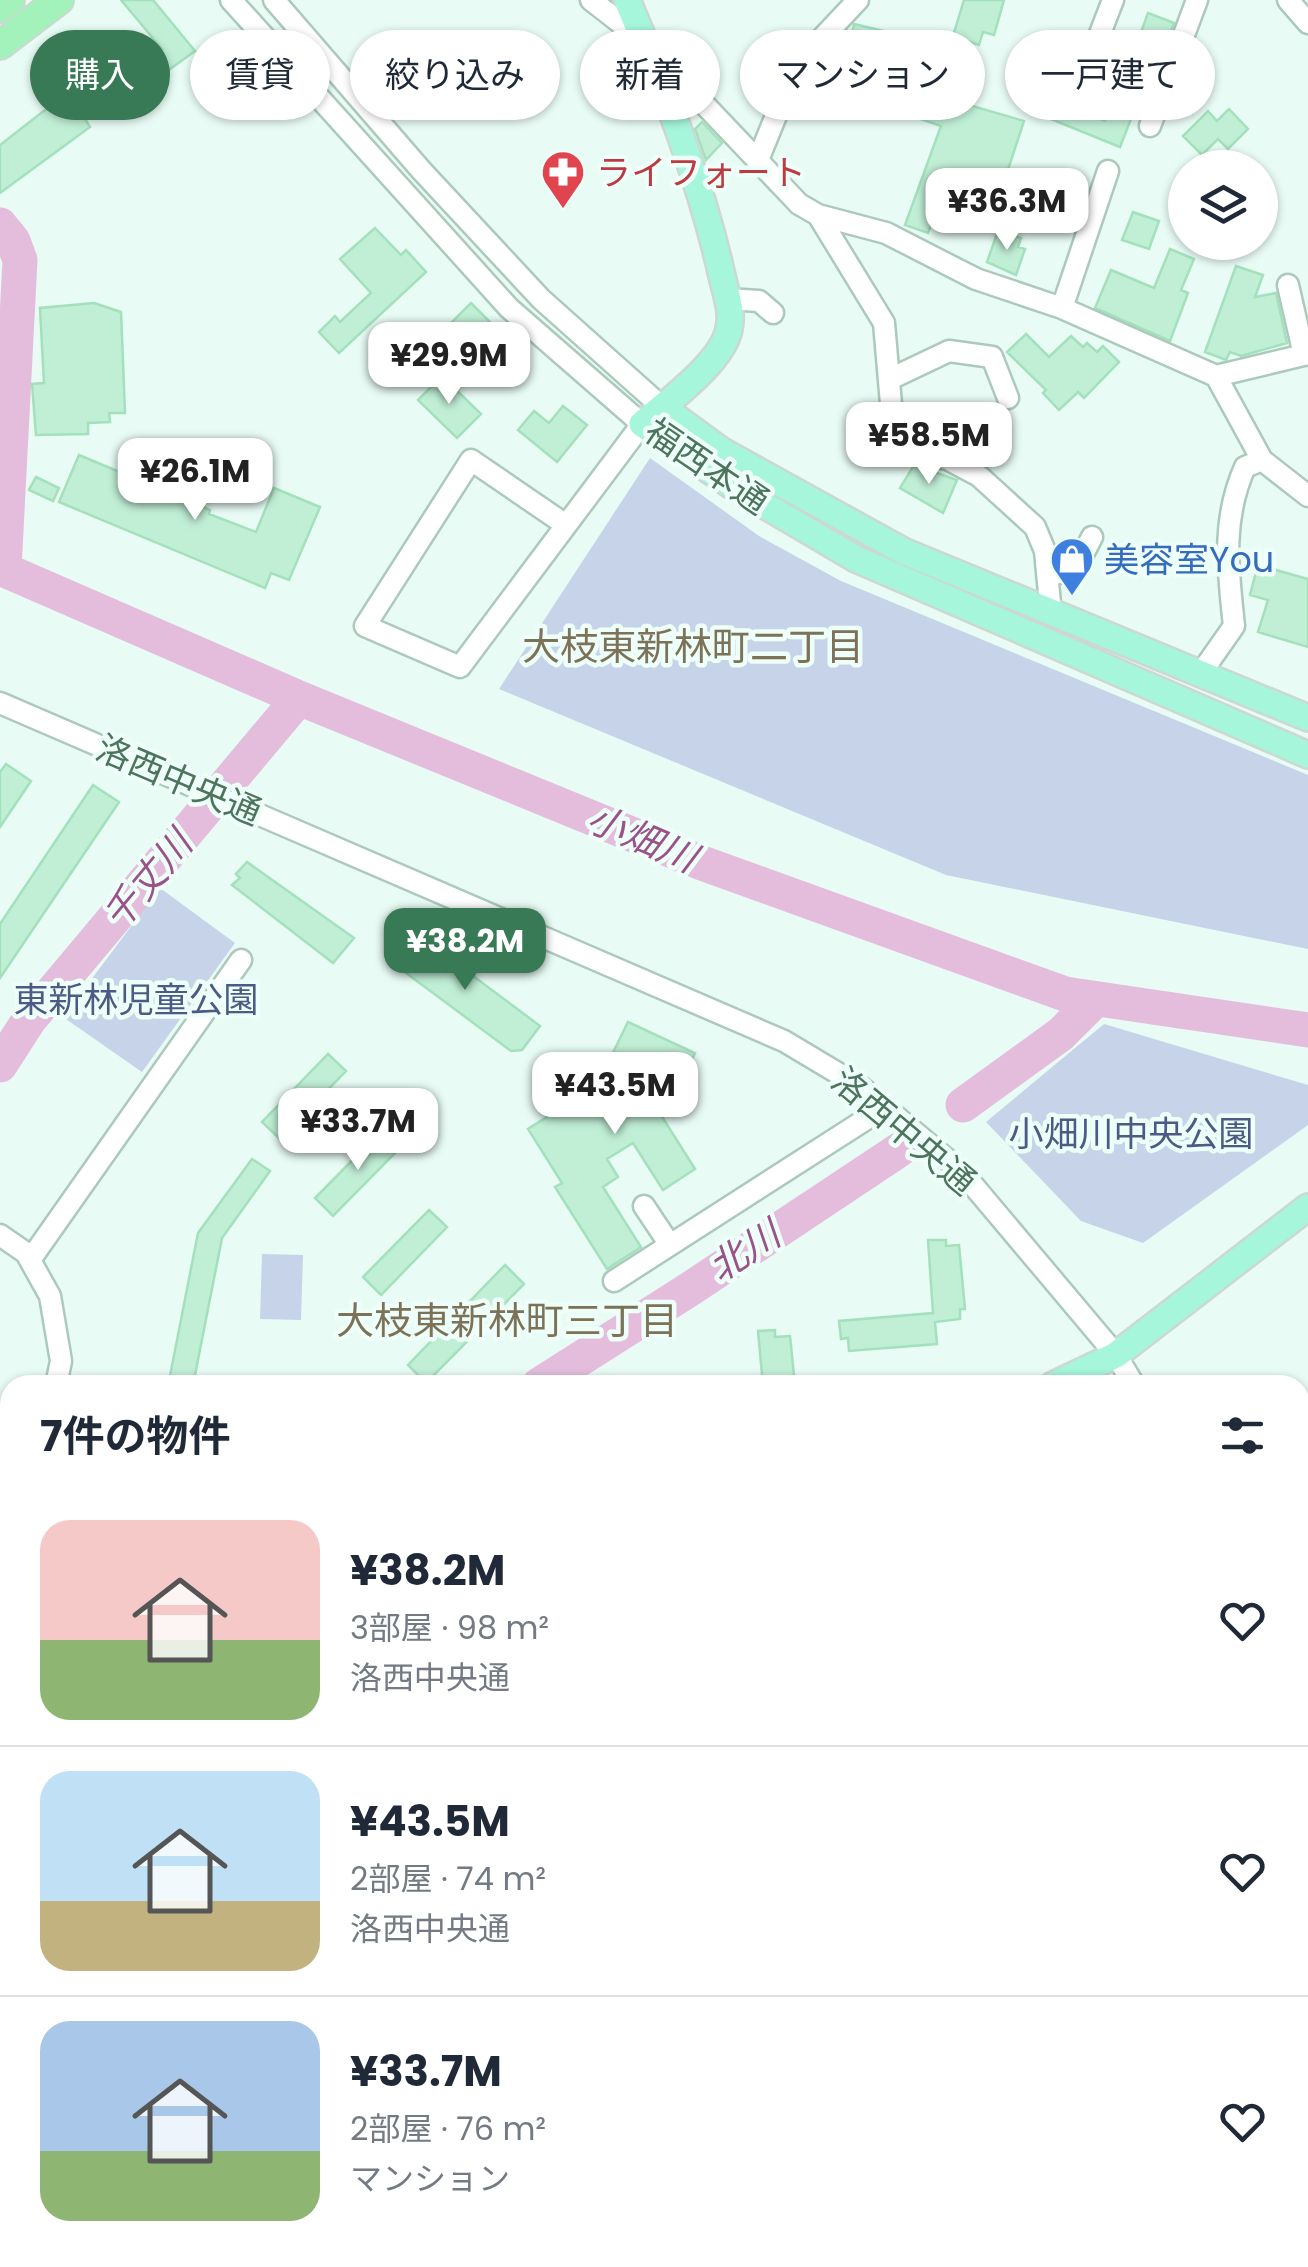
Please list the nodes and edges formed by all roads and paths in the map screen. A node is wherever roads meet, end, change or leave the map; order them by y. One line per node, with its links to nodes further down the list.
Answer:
1 (10, 0): 11 (highway)
2 (60, 0): 16 (highway)
3 (231, 0): 31 (street, 福西本通)
4 (274, 0): 31 (street, 福西本通)
5 (591, 0): 13 (street)
6 (627, 0): 14 (main road)
7 (858, 0): 20 (street)
8 (1112, 0): 15 (street)
9 (1197, 0): 19 (street)
10 (1288, 0): 12 (street)
11 (0, 8)
12 (1308, 23)
13 (630, 30)
14 (641, 30)
15 (1101, 30)
16 (0, 45)
17 (673, 120): 24 (main road)
18 (720, 120): 20 (street)
19 (1150, 126)
20 (758, 160): 22 (street)
21 (1108, 171): 25 (street)
22 (818, 215): 25 (street); 29 (street)
23 (1288, 285): 27 (street)
24 (728, 300): 26 (street); 31 (main road)
25 (1062, 308): 28 (street)
26 (773, 312)
27 (1306, 355): 28 (street)
28 (1216, 376): 32 (street)
29 (890, 379): 30 (street); 36 (street)
30 (1008, 398)
31 (652, 415): 34 (street); 37 (main road, 福西本通); 41 (main road, 福西本通)
32 (1262, 460): 33 (street); 38 (street)
33 (1308, 496)
34 (566, 525): 34 (street)
35 (1092, 537): 36 (street)
36 (1048, 576): 37 (street)
37 (1051, 614): 38 (main road, 福西本通)
38 (1201, 673): 40 (main road, 福西本通)
39 (0, 703): 43 (street, 洛西中央通)
40 (1308, 718)
41 (1308, 755)
42 (241, 960): 48 (street)
43 (885, 1108): 47 (street); 50 (street, 洛西中央通)
44 (644, 1206): 47 (street)
45 (1308, 1207): 50 (main road)
46 (0, 1235): 48 (street)
47 (670, 1246): 49 (street)
48 (30, 1260): 51 (street)
49 (614, 1281)
50 (1116, 1355): 52 (main road); 53 (street, 洛西中央通)
51 (58, 1375)
52 (1074, 1375)
53 (1128, 1375)

